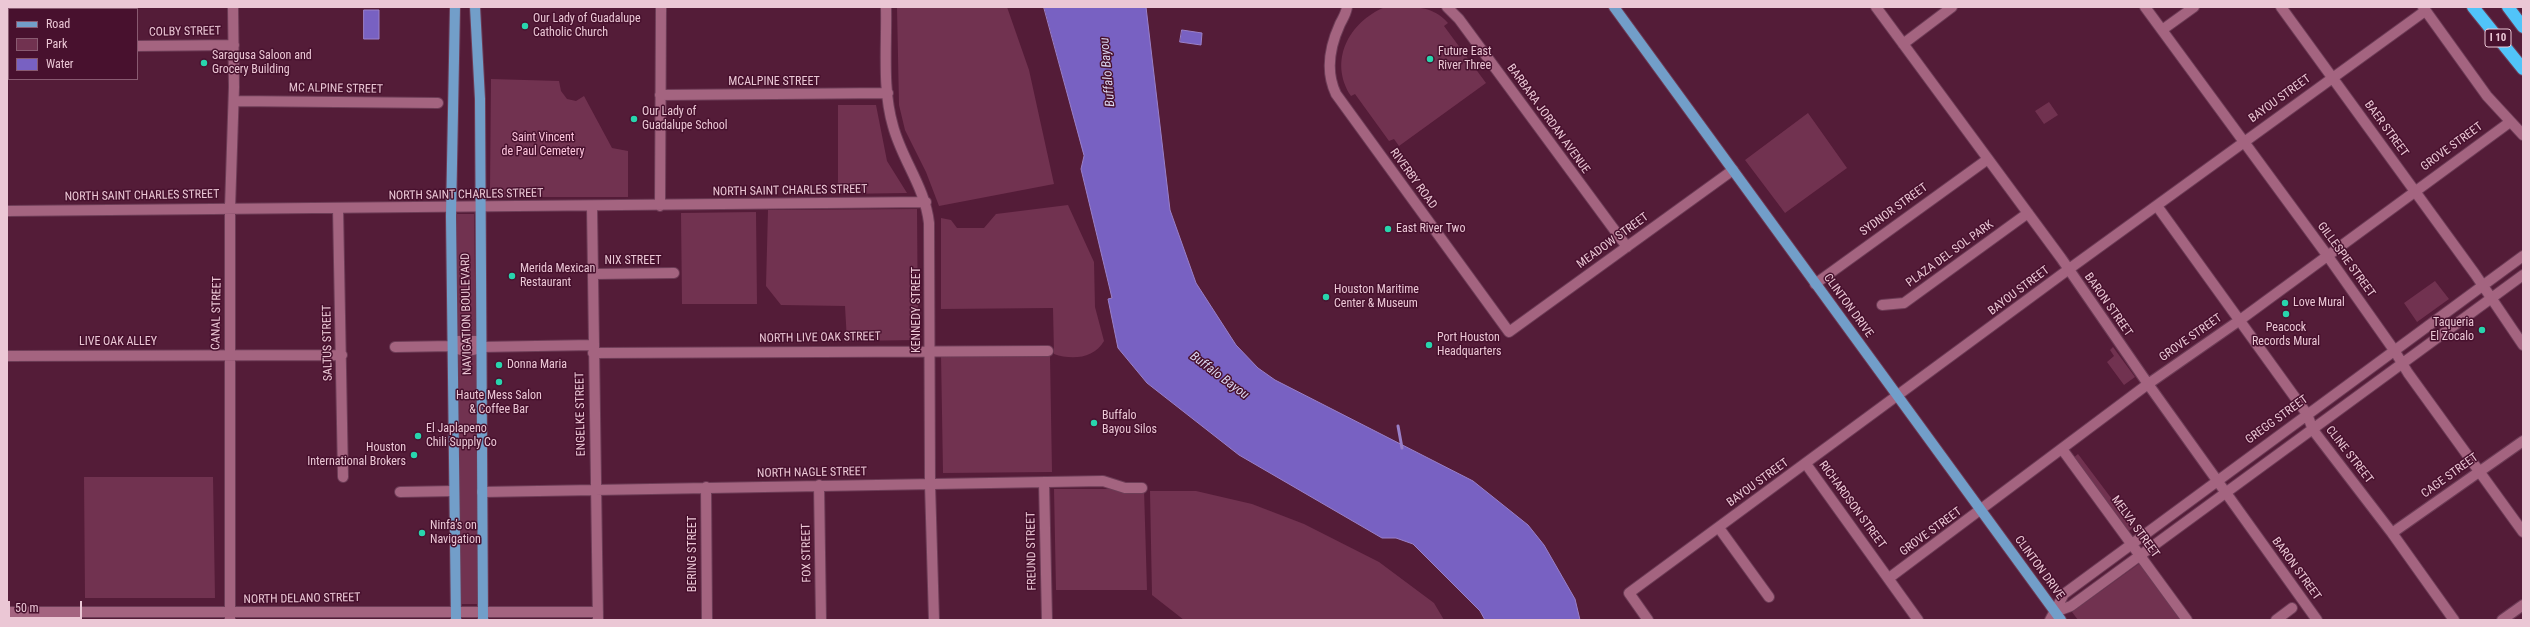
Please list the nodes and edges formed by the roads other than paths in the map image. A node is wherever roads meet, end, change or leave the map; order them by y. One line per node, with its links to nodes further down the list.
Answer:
1 (233, 7): 20 (street, CANAL STREET)
2 (455, 7): 37 (main road, NAVIGATION BOULEVARD)
3 (475, 7): 38 (main road, NAVIGATION BOULEVARD)
4 (662, 7): 25 (street)
5 (886, 7): 24 (street, KENNEDY STREET)
6 (1347, 7): 56 (street, RIVERBY ROAD)
7 (1447, 7): 44 (street, BARBARA JORDAN AVENUE)
8 (1614, 7): 32 (main road, CLINTON DRIVE)
9 (1876, 7): 19 (street, BARON STREET)
10 (1952, 7): 19 (street)
11 (2145, 7): 18 (street, GILLESPIE STREET)
12 (2194, 7): 18 (street)
13 (2282, 7): 23 (street, BAER STREET)
14 (2473, 7): 22 (highway, I 10)
15 (2508, 7): 17 (highway, I 10)
16 (2424, 9): 23 (street, BAYOU STREET); 28 (street)
17 (2523, 27)
18 (2162, 30): 30 (street, GILLESPIE STREET)
19 (1903, 44): 31 (street, BARON STREET)
20 (234, 45): 21 (street, COLBY STREET); 26 (street, CANAL STREET)
21 (138, 46)
22 (2523, 70)
23 (2333, 76): 30 (street, BAYOU STREET); 33 (street, BAER STREET)
24 (888, 93): 25 (street, MCALPINE STREET); 34 (street, KENNEDY STREET)
25 (660, 95): 35 (street)
26 (234, 101): 27 (street, MC ALPINE STREET); 40 (street, CANAL STREET)
27 (438, 103)
28 (2510, 122): 29 (street); 33 (street, GROVE STREET)
29 (2523, 135)
30 (2244, 141): 36 (street, BAYOU STREET); 45 (street, GILLESPIE STREET)
31 (1988, 159): 43 (street, BARON STREET); 51 (street, SYDNOR STREET)
32 (1733, 170): 44 (street, MEADOW STREET); 51 (main road, CLINTON DRIVE)
33 (2415, 190): 45 (street, GROVE STREET); 52 (street, BAER STREET)
34 (926, 202): 35 (street, NORTH SAINT CHARLES STREET); 62 (street, KENNEDY STREET)
35 (660, 206): 39 (street, NORTH SAINT CHARLES STREET)
36 (2157, 206): 47 (street, BAYOU STREET); 55 (street, CLINE STREET)
37 (451, 207): 38 (street, NORTH SAINT CHARLES STREET); 41 (street, NORTH SAINT CHARLES STREET); 58 (main road, NAVIGATION BOULEVARD)
38 (479, 207): 39 (street, NORTH SAINT CHARLES STREET); 59 (main road, NAVIGATION BOULEVARD)
39 (592, 207): 49 (street, ENGELKE STREET)
40 (230, 208): 41 (street, NORTH SAINT CHARLES STREET); 42 (street, NORTH SAINT CHARLES STREET); 65 (street, CANAL STREET)
41 (338, 208): 66 (street, SALTUS STREET)
42 (7, 211)
43 (2028, 213): 47 (street, BARON STREET); 54 (street, PLAZA DEL SOL PARK)
44 (1626, 248): 56 (street, MEADOW STREET)
45 (2327, 255): 55 (street, GROVE STREET); 63 (street, GILLESPIE STREET)
46 (2523, 256): 52 (street, GREGG STREET)
47 (2069, 269): 69 (street, BARON STREET); 70 (street, BAYOU STREET)
48 (674, 273): 49 (street, NIX STREET)
49 (592, 274): 61 (street, ENGELKE STREET)
50 (2523, 275): 53 (street)
51 (1815, 284): 70 (main road, CLINTON DRIVE)
52 (2483, 285): 53 (street, BAER STREET); 63 (street, GREGG STREET)
53 (2490, 299): 57 (street, BAER STREET); 68 (street)
54 (1882, 305)
55 (2240, 320): 69 (street, GROVE STREET); 71 (street, CLINE STREET)
56 (1509, 332)
57 (2523, 345)
58 (452, 346): 59 (street, NORTH LIVE OAK STREET); 60 (street, NORTH LIVE OAK STREET); 85 (main road, NAVIGATION BOULEVARD)
59 (480, 346): 61 (street, NORTH LIVE OAK STREET); 87 (main road, NAVIGATION BOULEVARD)
60 (395, 347)
61 (593, 349): 62 (street, NORTH LIVE OAK STREET); 82 (street, ENGELKE STREET)
62 (931, 350): 64 (street, NORTH LIVE OAK STREET); 80 (street, KENNEDY STREET)
63 (2394, 350): 68 (street, GILLESPIE STREET); 71 (street, GREGG STREET)
64 (1048, 351)
65 (230, 354): 66 (street); 67 (street, LIVE OAK ALLEY); 100 (street, CANAL STREET)
66 (342, 355): 77 (street, SALTUS STREET)
67 (7, 356)
68 (2402, 364): 72 (street); 76 (street, GILLESPIE STREET)
69 (2148, 384): 74 (street, GROVE STREET); 78 (street, BARON STREET)
70 (1898, 396): 75 (street, BAYOU STREET); 89 (main road, CLINTON DRIVE)
71 (2307, 414): 72 (street, CLINE STREET); 78 (street, GREGG STREET)
72 (2313, 430): 88 (street); 92 (street, CLINE STREET)
73 (2523, 440): 76 (street, CAGE STREET)
74 (2062, 449): 89 (street, GROVE STREET); 93 (street, MELVA STREET)
75 (1806, 464): 90 (street, BAYOU STREET); 95 (street, RICHARDSON STREET)
76 (2479, 470): 91 (street, GILLESPIE STREET); 92 (street, CAGE STREET)
77 (343, 477)
78 (2217, 480): 88 (street, BARON STREET); 93 (street, GREGG STREET)
79 (1044, 482): 80 (street, NORTH NAGLE STREET); 84 (street, NORTH NAGLE STREET); 108 (street, FREUND STREET)
80 (930, 484): 81 (street, NORTH NAGLE STREET); 107 (street, KENNEDY STREET)
81 (819, 485): 83 (street, NORTH NAGLE STREET); 106 (street, FOX STREET)
82 (595, 488): 83 (street, NORTH NAGLE STREET); 87 (street, NORTH NAGLE STREET); 103 (street, ENGELKE STREET)
83 (706, 488): 105 (street, BERING STREET)
84 (1142, 488)
85 (454, 491): 86 (street); 101 (main road, NAVIGATION BOULEVARD)
86 (400, 492)
87 (482, 492): 102 (main road, NAVIGATION BOULEVARD)
88 (2226, 494): 94 (street); 113 (street, BARON STREET)
89 (1981, 510): 95 (street, GROVE STREET); 104 (main road, CLINTON DRIVE)
90 (1719, 528): 96 (street); 109 (street, BAYOU STREET)
91 (2523, 532)
92 (2392, 533): 114 (street, CLINE STREET)
93 (2131, 543): 94 (street, MELVA STREET); 104 (street, GREGG STREET)
94 (2140, 556): 104 (street); 111 (street, MELVA STREET)
95 (1889, 578): 110 (street, RICHARDSON STREET)
96 (1769, 597)
97 (2523, 605): 115 (street)
98 (2292, 608): 112 (street)
99 (7, 612): 100 (street, NORTH DELANO STREET)
100 (230, 616): 101 (street, NORTH DELANO STREET)
101 (455, 616): 102 (street, NORTH DELANO STREET)
102 (483, 616): 103 (street, NORTH DELANO STREET)
103 (598, 616)
104 (2055, 617)
105 (707, 620)
106 (821, 620)
107 (934, 620)
108 (1047, 620)
109 (1648, 620)
110 (1918, 620)
111 (2187, 620)
112 (2276, 620)
113 (2317, 620)
114 (2454, 620)
115 (2502, 620)

